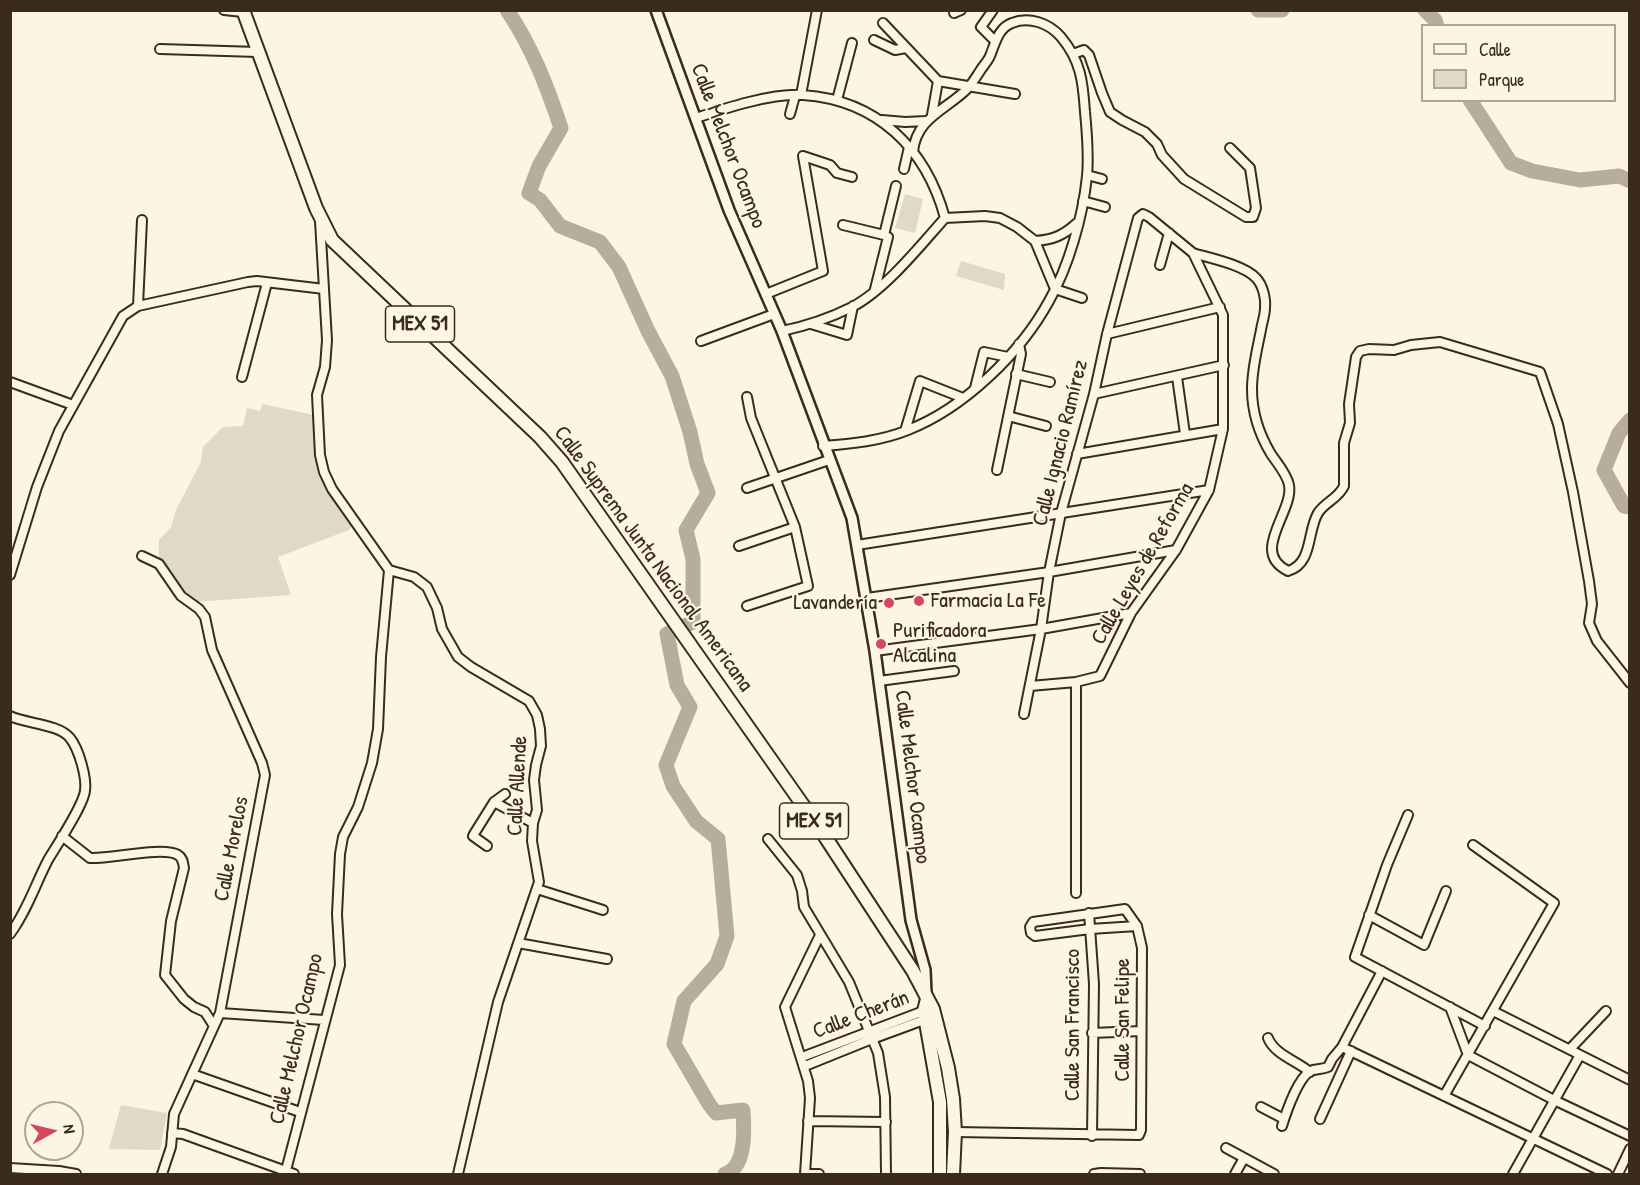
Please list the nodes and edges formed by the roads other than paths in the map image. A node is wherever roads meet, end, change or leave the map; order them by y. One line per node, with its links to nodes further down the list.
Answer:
1 (224, 10): 5 (street)
2 (656, 10): 20 (street, Calle Melchor Ocampo)
3 (817, 10): 17 (street)
4 (993, 10): 8 (street)
5 (243, 11): 12 (main road, Calle Suprema Junta Nacional Americana / MEX 51)
6 (883, 23): 10 (street)
7 (874, 40): 10 (street)
8 (995, 41): 13 (street); 15 (street)
9 (852, 43): 18 (street)
10 (906, 48): 14 (street)
11 (160, 49): 12 (street)
12 (258, 52): 35 (main road, Calle Suprema Junta Nacional Americana / MEX 51)
13 (1073, 54): 23 (street); 26 (street)
14 (938, 81): 15 (street); 21 (street)
15 (970, 86): 16 (street); 21 (street)
16 (1015, 94)
17 (798, 96): 18 (street); 19 (street); 20 (street)
18 (837, 100): 22 (street)
19 (790, 114)
20 (696, 118): 47 (street, Calle Melchor Ocampo)
21 (929, 118): 22 (street); 24 (street)
22 (882, 120): 24 (street)
23 (1230, 148)
24 (911, 149): 25 (street); 33 (street)
25 (904, 169)
26 (1087, 175): 28 (street); 30 (street)
27 (848, 176): 47 (street)
28 (1102, 179)
29 (896, 186): 39 (street)
30 (1083, 201): 31 (street); 36 (street)
31 (1105, 207)
32 (1143, 214): 38 (street, Calle Leyes de Reforma); 55 (street, Calle Ignacio Ramírez)
33 (945, 218): 40 (street); 46 (street)
34 (142, 220): 49 (street)
35 (320, 220): 44 (street); 125 (main road, Calle Suprema Junta Nacional Americana / MEX 51)
36 (1078, 222): 40 (street); 45 (street)
37 (843, 225): 39 (street)
38 (1169, 233): 41 (street, Calle Leyes de Reforma); 42 (street)
39 (884, 234): 46 (street)
40 (1035, 241): 45 (street)
41 (1193, 253): 51 (street, Calle Leyes de Reforma); 99 (street)
42 (1160, 266)
43 (267, 283): 44 (street); 49 (street); 62 (street)
44 (324, 288): 88 (street)
45 (1055, 289): 48 (street); 57 (street)
46 (874, 291): 50 (street)
47 (766, 294): 52 (street, Calle Melchor Ocampo)
48 (1082, 298)
49 (138, 306): 69 (street)
50 (853, 306): 53 (street); 53 (street)
51 (1220, 307): 55 (street); 59 (street, Calle Leyes de Reforma)
52 (774, 314): 54 (street, Calle Melchor Ocampo); 56 (street)
53 (810, 324): 54 (street)
54 (782, 331): 75 (street, Calle Melchor Ocampo)
55 (1107, 334): 66 (street, Calle Ignacio Ramírez)
56 (701, 340)
57 (1019, 344): 58 (street); 60 (street)
58 (1008, 357): 65 (street); 65 (street)
59 (1224, 365): 61 (street); 72 (street, Calle Leyes de Reforma)
60 (1016, 374): 64 (street); 70 (street)
61 (1177, 376): 66 (street); 74 (street)
62 (242, 377)
63 (10, 382): 69 (street)
64 (1050, 382)
65 (975, 389): 68 (street)
66 (1094, 393): 76 (street, Calle Ignacio Ramírez)
67 (747, 398): 79 (street)
68 (963, 398): 73 (street); 73 (street)
69 (73, 405): 90 (street)
70 (1008, 416): 71 (street); 78 (street)
71 (1046, 426)
72 (1223, 429): 74 (street); 81 (street, Calle Leyes de Reforma)
73 (905, 431): 75 (street)
74 (1185, 434): 76 (street)
75 (823, 446): 77 (street, Calle Melchor Ocampo)
76 (1077, 454): 82 (street, Calle Ignacio Ramírez)
77 (829, 460): 79 (street); 84 (street, Calle Melchor Ocampo)
78 (997, 470)
79 (775, 478): 80 (street); 83 (street)
80 (747, 488)
81 (1209, 490): 82 (street); 86 (street, Calle Leyes de Reforma)
82 (1061, 513): 84 (street); 89 (street, Calle Ignacio Ramírez)
83 (795, 527): 85 (street); 92 (street)
84 (857, 545): 91 (street, Calle Melchor Ocampo)
85 (739, 546)
86 (1176, 550): 89 (street); 93 (street, Calle Leyes de Reforma)
87 (142, 556): 128 (street, Calle Morelos)
88 (389, 570): 106 (street, Calle Allende); 129 (street, Calle Melchor Ocampo)
89 (1050, 572): 91 (street); 94 (street, Calle Ignacio Ramírez)
90 (10, 575)
91 (867, 598): 95 (street, Calle Melchor Ocampo)
92 (747, 606)
93 (1131, 613): 94 (street); 98 (street, Calle Leyes de Reforma)
94 (1041, 628): 95 (street); 100 (street, Calle Ignacio Ramírez)
95 (875, 651): 97 (street, Calle Melchor Ocampo)
96 (954, 671): 97 (street)
97 (879, 681): 125 (street, Calle Melchor Ocampo)
98 (1076, 682): 100 (street); 113 (street)
99 (1629, 683)
100 (1030, 686): 101 (street, Calle Ignacio Ramírez)
101 (1024, 714)
102 (10, 716): 107 (street)
103 (505, 794): 104 (street)
104 (494, 802): 106 (street); 110 (street)
105 (1408, 815): 116 (street)
106 (533, 823): 111 (street, Calle Allende)
107 (62, 836): 119 (street); 130 (street)
108 (768, 839): 120 (street)
109 (1473, 845): 126 (street)
110 (487, 846)
111 (537, 889): 114 (street); 121 (street, Calle Allende)
112 (1446, 891): 116 (street)
113 (1076, 893)
114 (603, 910)
115 (1089, 913): 117 (street, Calle San Felipe); 118 (street, Calle San Francisco); 118 (street)
116 (1369, 915): 123 (street)
117 (1137, 926): 118 (street); 132 (street, Calle San Felipe)
118 (1090, 929): 134 (street, Calle San Francisco)
119 (10, 934)
120 (820, 935): 133 (street); 141 (street)
121 (518, 943): 122 (street); 167 (street, Calle Allende)
122 (607, 959)
123 (1382, 971): 124 (street); 136 (street)
124 (1449, 1007): 131 (street); 140 (street)
125 (928, 1008): 133 (street, Calle Cherán); 153 (main road, Calle Suprema Junta Nacional Americana / MEX 51); 171 (main road, Calle Suprema Junta Nacional Americana / MEX 51)
126 (1493, 1011): 131 (street); 137 (street)
127 (1605, 1011): 137 (street)
128 (220, 1013): 129 (street); 130 (street, Calle Morelos)
129 (324, 1020): 149 (street, Calle Melchor Ocampo)
130 (214, 1026): 144 (street, Calle Morelos)
131 (1485, 1026): 140 (street)
132 (1141, 1031): 134 (street); 155 (street, Calle San Felipe)
133 (871, 1034): 141 (street, Calle Cherán); 142 (street, Calle Cherán); 152 (street)
134 (1092, 1034): 155 (street, Calle San Francisco)
135 (1268, 1038): 143 (street)
136 (1342, 1047): 138 (street); 143 (street)
137 (1570, 1050): 139 (street)
138 (1351, 1051): 146 (street); 150 (street)
139 (1580, 1054): 145 (street); 147 (street)
140 (1468, 1055): 146 (street); 147 (street)
141 (802, 1057): 142 (street)
142 (805, 1066): 151 (street)
143 (1310, 1072): 148 (street)
144 (192, 1074): 149 (street); 154 (street, Calle Morelos)
145 (1629, 1080)
146 (1444, 1096): 157 (street)
147 (1554, 1100): 156 (street); 157 (street)
148 (1261, 1107)
149 (300, 1112): 163 (street, Calle Melchor Ocampo)
150 (1320, 1119)
151 (807, 1121): 152 (street); 168 (street)
152 (886, 1122): 170 (street)
153 (954, 1132): 155 (street); 172 (main road, Calle Suprema Junta Nacional Americana / MEX 51)
154 (172, 1133): 163 (street); 165 (street, Calle Morelos)
155 (1092, 1136)
156 (1629, 1136)
157 (1533, 1139): 161 (street); 177 (street)
158 (1226, 1148): 160 (street)
159 (1629, 1149): 180 (street)
160 (1244, 1158): 175 (street); 176 (street)
161 (1589, 1166): 178 (street); 179 (street)
162 (10, 1168): 164 (street)
163 (285, 1173): 166 (street)
164 (76, 1174)
165 (162, 1174)
166 (294, 1174)
167 (458, 1174)
168 (805, 1174): 169 (street)
169 (819, 1174)
170 (886, 1174)
171 (940, 1174)
172 (952, 1174)
173 (1094, 1174): 174 (street)
174 (1140, 1174)
175 (1235, 1174)
176 (1274, 1174)
177 (1513, 1174)
178 (1586, 1174)
179 (1607, 1174)
180 (1618, 1174)

